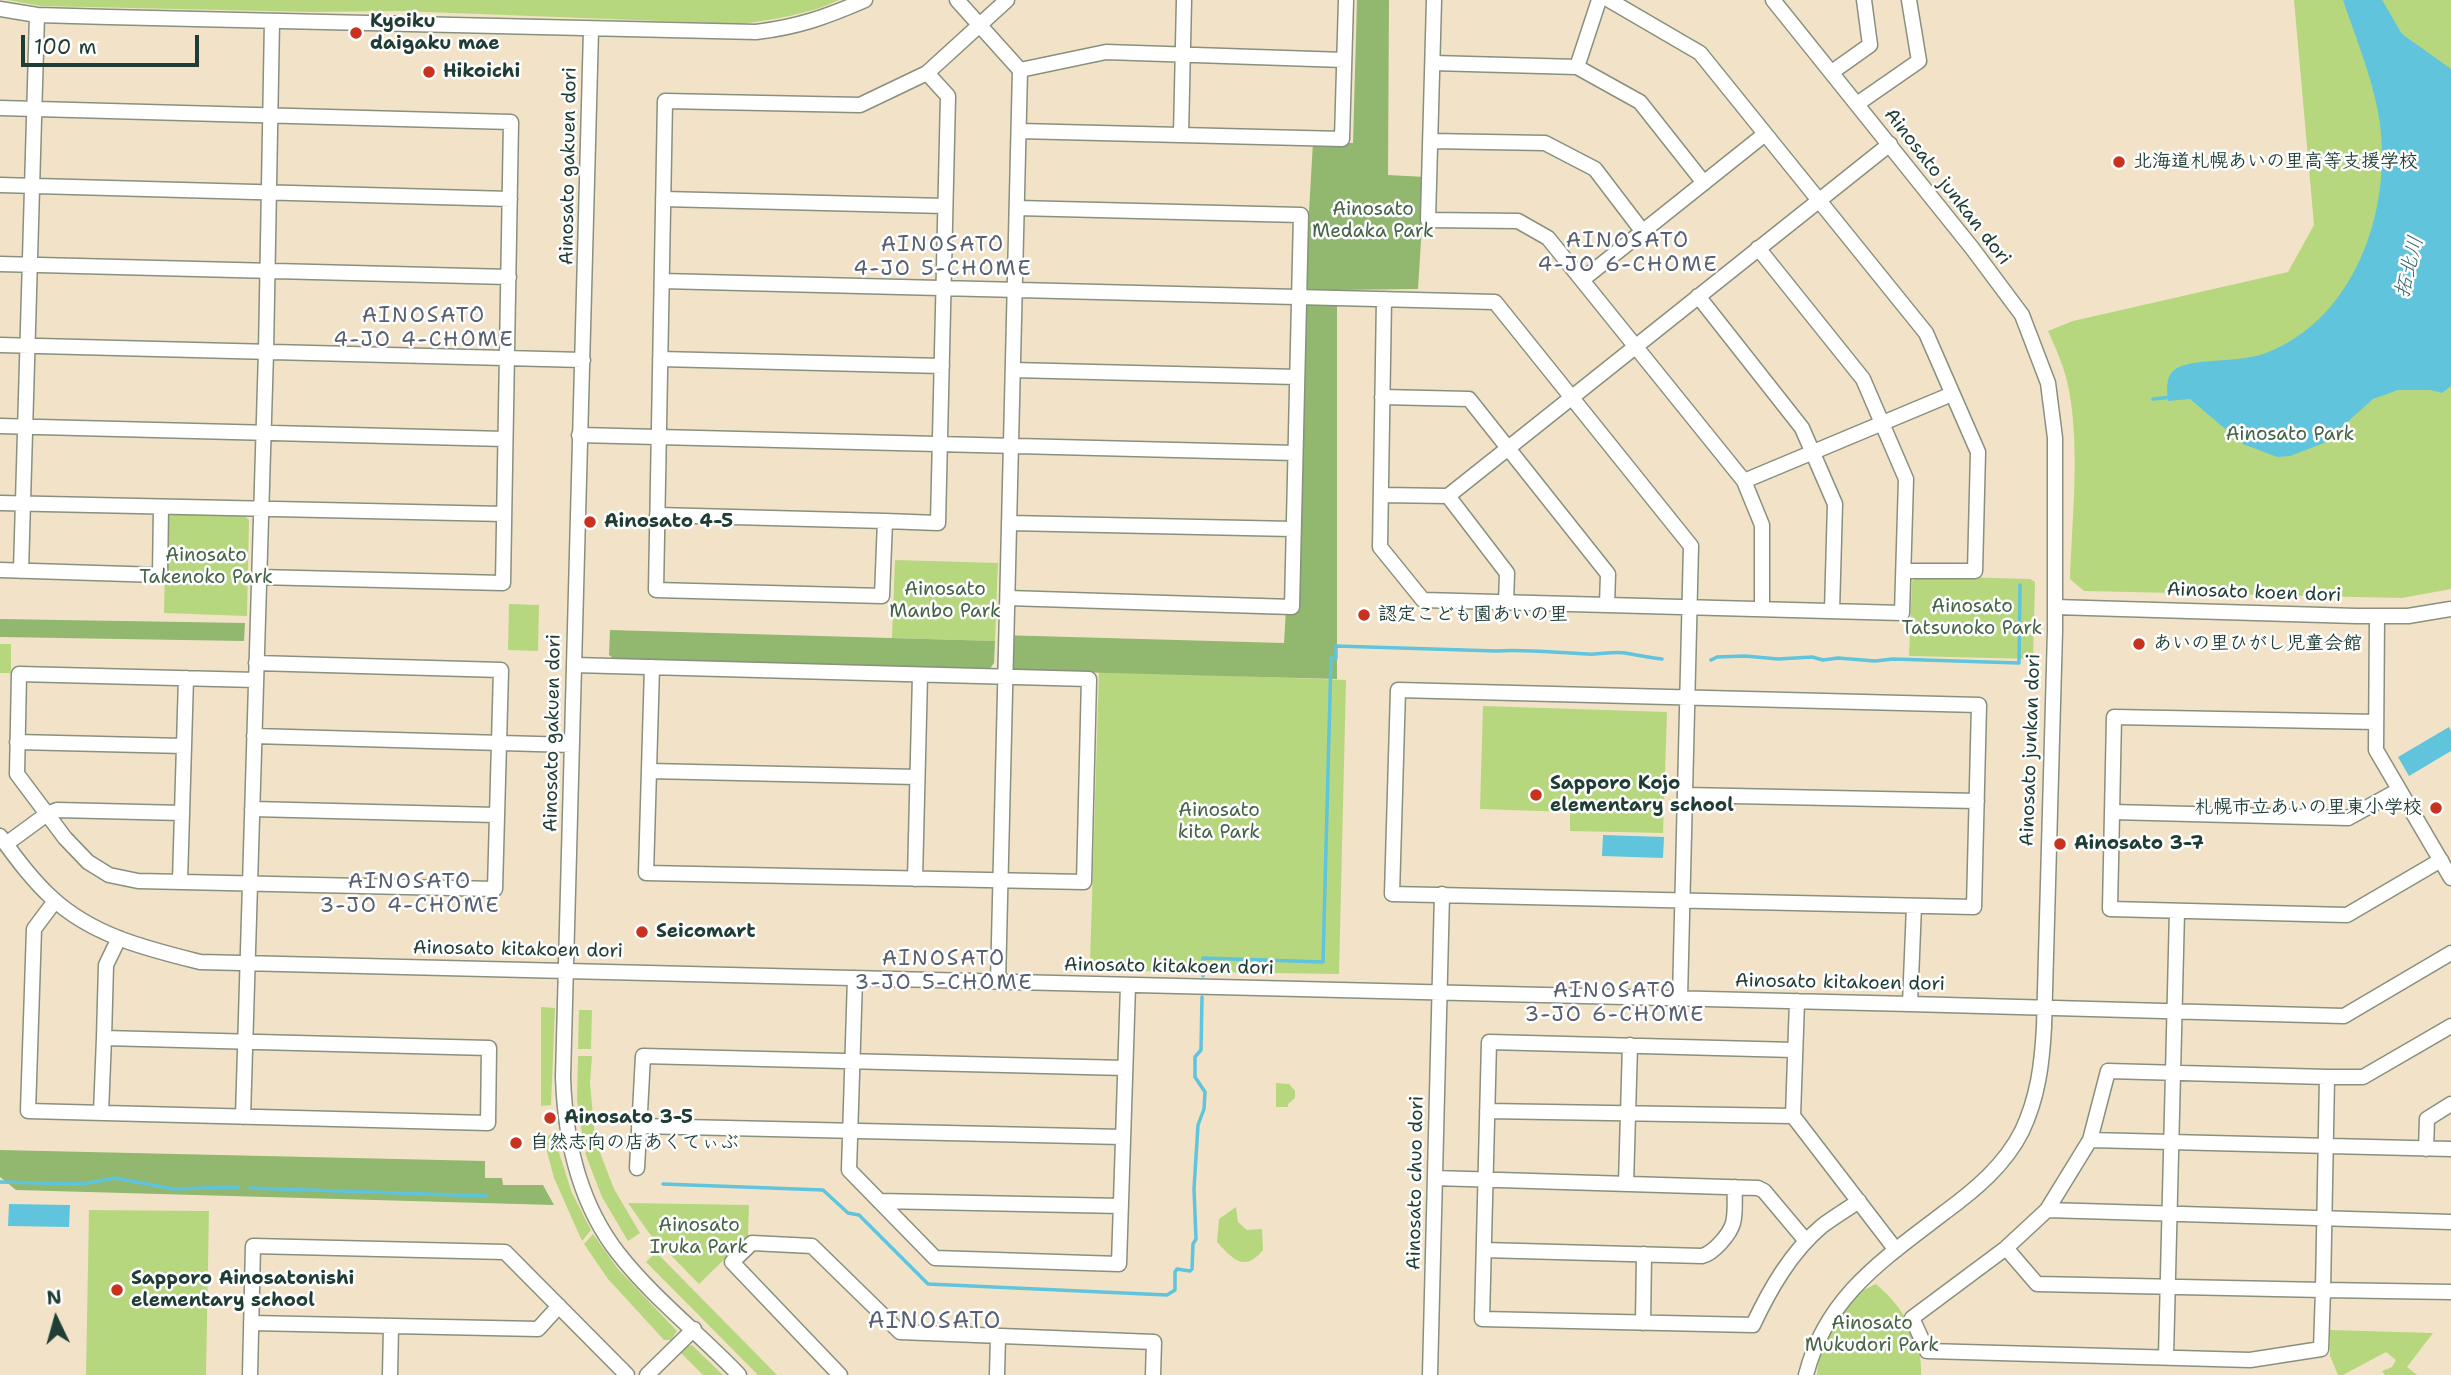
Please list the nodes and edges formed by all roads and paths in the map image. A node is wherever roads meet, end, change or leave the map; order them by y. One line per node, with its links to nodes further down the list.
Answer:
1 (865, 0): 16 (street)
2 (957, 0): 15 (street)
3 (1007, 0): 15 (street)
4 (1184, 0): 17 (street)
5 (1346, 0): 18 (street)
6 (1434, 0): 19 (street)
7 (1599, 0): 20 (street)
8 (1609, 0): 29 (street)
9 (1773, 0): 22 (street, Ainosato junkan dori)
10 (1864, 0): 22 (street)
11 (1909, 0): 24 (street)
12 (0, 9): 13 (street)
13 (37, 15): 14 (street); 26 (street)
14 (272, 21): 16 (street); 27 (street)
15 (979, 25): 21 (street); 23 (street)
16 (592, 30): 61 (street, Ainosato gakuen dori)
17 (1183, 55): 18 (street); 21 (street); 30 (street)
18 (1344, 60): 30 (street)
19 (1433, 63): 20 (street); 31 (street)
20 (1577, 67): 33 (street)
21 (1020, 70): 28 (street)
22 (1832, 72): 24 (street, Ainosato junkan dori)
23 (927, 73): 38 (street); 40 (street)
24 (1857, 104): 32 (street, Ainosato junkan dori)
25 (0, 108): 26 (street)
26 (35, 108): 27 (street); 35 (street)
27 (270, 115): 36 (street); 37 (street)
28 (1019, 131): 30 (street); 41 (street)
29 (1765, 134): 33 (street); 39 (street)
30 (1181, 135)
31 (1430, 141): 42 (street); 48 (street)
32 (1890, 144): 39 (street); 100 (street, Ainosato junkan dori)
33 (1704, 183): 42 (street)
34 (0, 186): 35 (street)
35 (33, 186): 36 (street); 45 (street)
36 (268, 194): 37 (street); 46 (street)
37 (510, 199): 47 (street)
38 (663, 199): 40 (street); 49 (street)
39 (1819, 200): 43 (street); 65 (street)
40 (945, 206): 50 (street)
41 (1017, 208): 51 (street); 53 (street)
42 (1643, 232): 48 (street)
43 (1758, 248): 52 (street); 68 (street)
44 (0, 264): 45 (street)
45 (31, 265): 46 (street); 56 (street)
46 (266, 272): 47 (street); 58 (street)
47 (509, 277): 59 (street)
48 (1582, 280): 57 (street)
49 (662, 281): 50 (street); 60 (street)
50 (943, 289): 51 (street); 62 (street)
51 (1015, 290): 53 (street); 63 (street)
52 (1698, 296): 57 (street); 79 (street)
53 (1298, 297): 54 (street); 64 (street)
54 (1384, 299): 66 (street); 67 (street)
55 (0, 345): 56 (street)
56 (29, 346): 58 (street); 70 (street)
57 (1635, 346): 66 (street); 80 (street)
58 (266, 352): 59 (street); 71 (street)
59 (508, 358): 61 (street); 74 (street)
60 (660, 359): 62 (street); 73 (street)
61 (583, 360): 72 (street, Ainosato gakuen dori)
62 (942, 366): 75 (street)
63 (1013, 370): 64 (street); 76 (street)
64 (1297, 377): 78 (street)
65 (1952, 394): 68 (street); 94 (street)
66 (1571, 396): 77 (street); 99 (street)
67 (1382, 397): 77 (street); 81 (street)
68 (1882, 424): 79 (street); 94 (street)
69 (0, 426): 70 (street)
70 (25, 427): 71 (street); 84 (street)
71 (262, 433): 74 (street); 86 (street)
72 (579, 435): 73 (street); 106 (street, Ainosato gakuen dori)
73 (659, 437): 75 (street); 88 (street)
74 (505, 439): 87 (street)
75 (940, 445): 76 (street); 89 (street)
76 (1011, 446): 78 (street); 90 (street)
77 (1508, 448): 82 (street); 98 (street)
78 (1295, 453): 91 (street)
79 (1813, 453): 80 (street); 103 (street)
80 (1744, 481): 101 (street)
81 (1381, 495): 82 (street); 97 (street)
82 (1448, 496): 97 (street)
83 (0, 503): 84 (street)
84 (23, 503): 85 (street); 93 (street)
85 (161, 507): 86 (street); 93 (street)
86 (260, 510): 87 (street); 95 (street)
87 (505, 514): 95 (street)
88 (657, 515): 89 (street); 89 (street)
89 (885, 522)
90 (1009, 523): 91 (street); 96 (street)
91 (1293, 529): 96 (street)
92 (0, 570): 93 (street)
93 (21, 571)
94 (1903, 571): 103 (street)
95 (258, 578): 105 (street)
96 (1007, 598): 110 (street)
97 (1506, 603): 98 (street)
98 (1607, 605): 99 (street)
99 (1689, 607): 101 (street); 112 (street)
100 (2055, 607): 104 (street, Ainosato koen dori); 152 (street, Ainosato junkan dori)
101 (1762, 609): 103 (street)
102 (2451, 609): 104 (street, Ainosato koen dori)
103 (1832, 611)
104 (2377, 616): 113 (street)
105 (256, 663): 111 (street); 116 (street)
106 (573, 665): 107 (street); 117 (street, Ainosato gakuen dori)
107 (652, 667): 108 (street); 119 (street)
108 (920, 675): 110 (street); 120 (street)
109 (186, 678): 111 (street); 115 (street); 118 (street)
110 (1006, 678): 134 (street); 134 (street)
111 (256, 680): 114 (street)
112 (1687, 698): 122 (street); 123 (street); 136 (street)
113 (2376, 722): 121 (street); 125 (street)
114 (254, 736): 116 (street); 124 (street)
115 (18, 742): 118 (street); 127 (street)
116 (498, 743): 117 (street); 128 (street)
117 (572, 745): 144 (street, Ainosato gakuen dori)
118 (184, 746): 126 (street)
119 (649, 771): 120 (street); 132 (street)
120 (917, 777): 132 (street)
121 (2399, 790): 125 (street); 130 (street)
122 (1685, 795): 123 (street); 138 (street)
123 (1977, 801): 139 (street)
124 (253, 809): 128 (street); 135 (street)
125 (2112, 812): 140 (street)
126 (182, 813): 127 (street); 133 (street)
127 (47, 814): 129 (street); 133 (street)
128 (496, 816): 135 (street)
129 (3, 840): 137 (street, Ainosato kitakoen dori)
130 (2441, 860): 131 (street); 140 (street)
131 (2451, 877)
132 (915, 879): 134 (street)
133 (180, 881): 135 (street)
134 (1001, 881): 146 (street)
135 (251, 883): 143 (street)
136 (1442, 894): 138 (street); 148 (street, Ainosato chuo dori)
137 (55, 901): 141 (street, Ainosato kitakoen dori); 165 (street)
138 (1682, 901): 139 (street); 149 (street)
139 (1914, 906): 151 (street)
140 (2177, 911): 153 (street)
141 (118, 938): 143 (street, Ainosato kitakoen dori); 155 (street)
142 (2451, 953): 153 (street, Ainosato kitakoen dori)
143 (248, 963): 144 (street, Ainosato kitakoen dori); 156 (street)
144 (566, 971): 145 (street, Ainosato kitakoen dori); 201 (street, Ainosato gakuen dori)
145 (855, 978): 146 (street, Ainosato kitakoen dori); 159 (street)
146 (998, 982): 147 (street, Ainosato kitakoen dori)
147 (1128, 985): 148 (street, Ainosato kitakoen dori); 160 (street)
148 (1440, 992): 149 (street, Ainosato kitakoen dori); 178 (street, Ainosato chuo dori)
149 (1680, 998): 150 (street, Ainosato kitakoen dori)
150 (1797, 1001): 151 (street, Ainosato kitakoen dori); 158 (street)
151 (1910, 1004): 152 (street, Ainosato kitakoen dori)
152 (2044, 1007): 153 (street, Ainosato kitakoen dori); 192 (street, Ainosato junkan dori)
153 (2173, 1011): 161 (street)
154 (2451, 1026): 162 (street)
155 (104, 1038): 156 (street); 165 (street)
156 (246, 1042): 168 (street); 168 (street)
157 (1630, 1045): 158 (street); 164 (street); 166 (street)
158 (1794, 1050): 167 (street)
159 (852, 1061): 160 (street); 169 (street); 170 (street)
160 (1125, 1068): 171 (street)
161 (2173, 1072): 162 (street); 172 (street); 173 (street)
162 (2327, 1077): 174 (street)
163 (2451, 1104): 175 (street)
164 (1487, 1111): 166 (street); 179 (street)
165 (101, 1113): 168 (street)
166 (1629, 1114): 167 (street); 180 (street)
167 (1793, 1116): 183 (street)
168 (243, 1117)
169 (639, 1126): 170 (street); 177 (street)
170 (850, 1130): 171 (street); 182 (street)
171 (1123, 1138): 184 (street)
172 (2090, 1140): 173 (street); 185 (street)
173 (2172, 1144): 174 (street); 186 (street)
174 (2326, 1147): 175 (street); 187 (street)
175 (2426, 1149): 176 (street)
176 (2451, 1149)
177 (637, 1168)
178 (1435, 1178): 179 (street); 212 (street, Ainosato chuo dori)
179 (1485, 1180): 180 (street); 191 (street)
180 (1626, 1184): 181 (street)
181 (1735, 1187): 189 (street); 193 (street)
182 (879, 1201): 184 (street); 184 (street)
183 (1858, 1201): 189 (street); 192 (street)
184 (1121, 1206)
185 (2047, 1210): 186 (street); 190 (street)
186 (2169, 1215): 187 (street); 194 (street)
187 (2325, 1219): 188 (street); 195 (street)
188 (2451, 1222)
189 (1806, 1241): 199 (street)
190 (2006, 1248): 194 (street); 203 (street)
191 (1484, 1250): 193 (street); 199 (street)
192 (1896, 1250): 213 (street, Ainosato junkan dori)
193 (1644, 1254): 199 (street)
194 (2168, 1286): 195 (street); 203 (street)
195 (2323, 1290): 196 (street); 203 (street)
196 (2451, 1292)
197 (559, 1307): 198 (street); 200 (street); 206 (street)
198 (251, 1323): 200 (street); 204 (street)
199 (1643, 1323)
200 (391, 1326): 205 (street)
201 (694, 1329): 207 (street); 208 (street, Ainosato gakuen dori)
202 (998, 1336): 209 (street); 210 (street); 211 (street)
203 (2166, 1356)
204 (250, 1375)
205 (390, 1375)
206 (627, 1375)
207 (648, 1375)
208 (739, 1375)
209 (841, 1375)
210 (997, 1375)
211 (1153, 1375)
212 (1430, 1375)
213 (1806, 1375)

